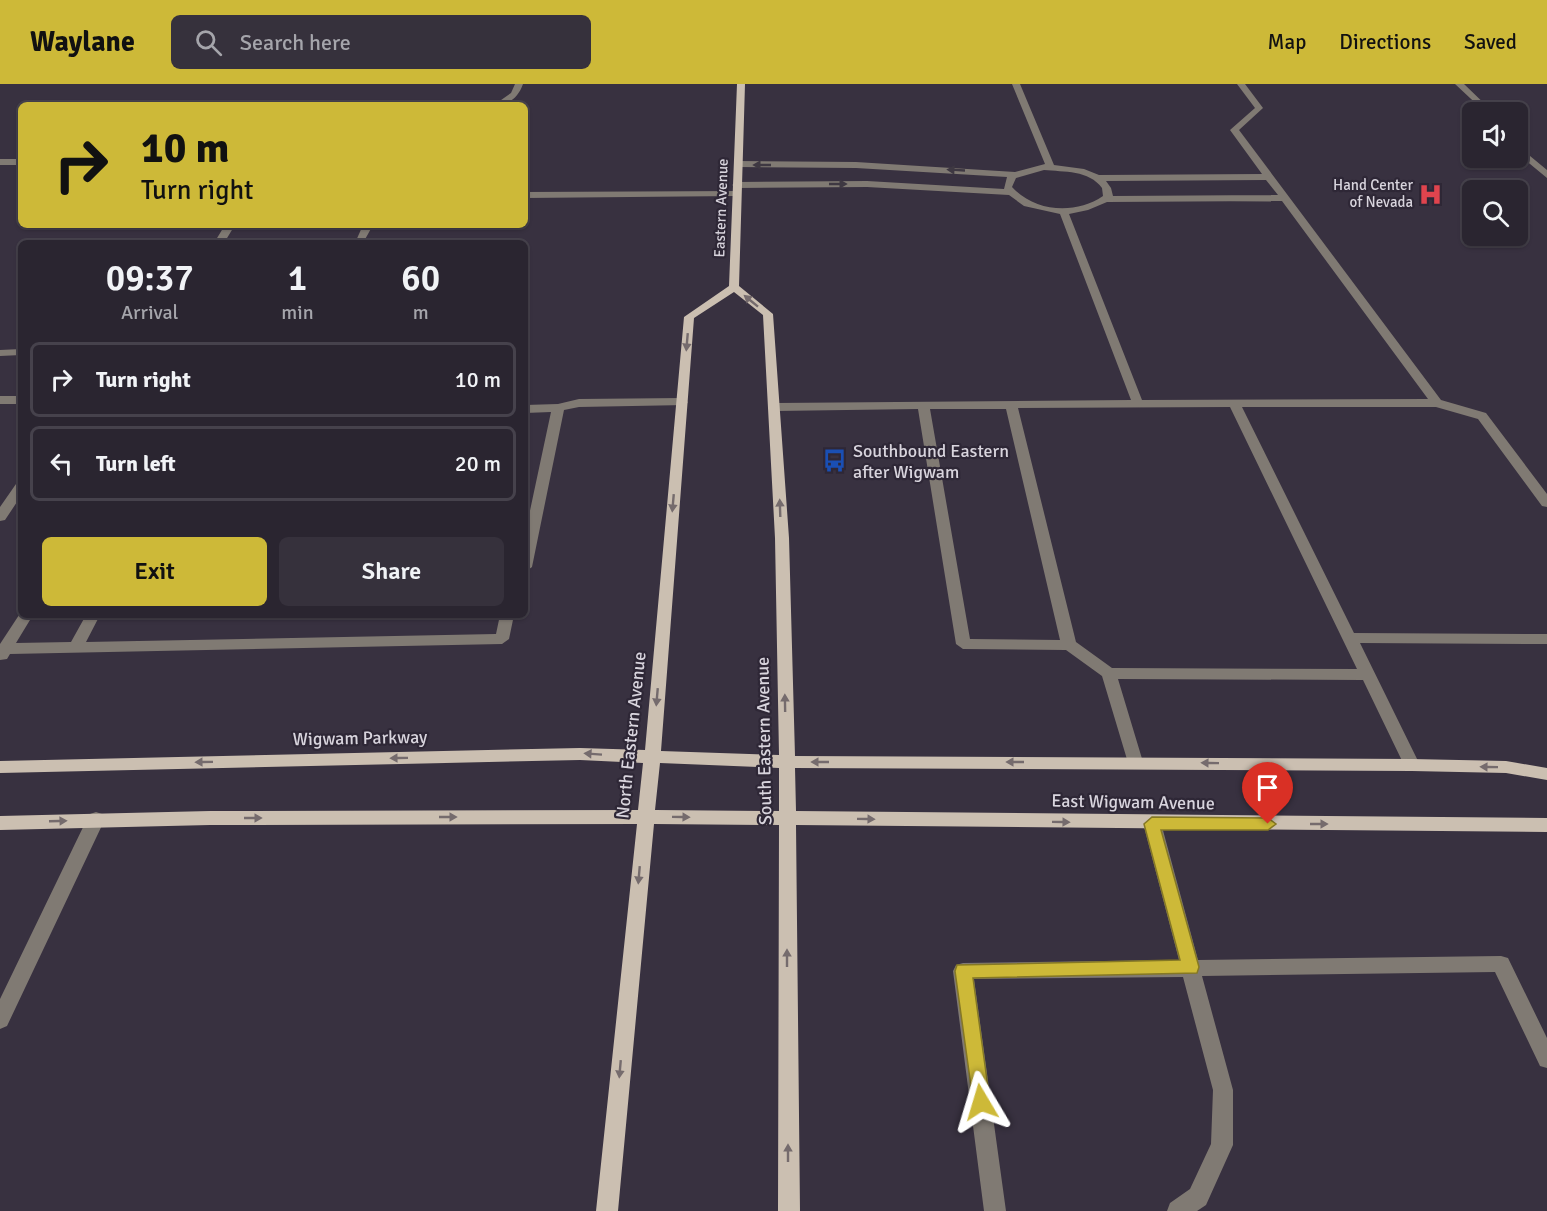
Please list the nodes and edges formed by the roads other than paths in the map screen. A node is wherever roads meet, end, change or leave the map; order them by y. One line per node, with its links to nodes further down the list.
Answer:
1 (519, 84): 6 (lane)
2 (741, 84): 11 (main road, Eastern Avenue)
3 (1016, 84): 12 (lane)
4 (1241, 84): 15 (lane)
5 (1459, 84): 7 (lane)
6 (503, 102)
7 (1478, 102)
8 (1528, 158): 14 (lane)
9 (0, 162): 10 (lane)
10 (18, 162)
11 (738, 164): 13 (lane, one-way to 11); 17 (main road, Eastern Avenue)
12 (1051, 168): 13 (lane); 16 (lane)
13 (1015, 175): 18 (lane)
14 (1547, 175)
15 (1269, 177): 16 (lane); 20 (lane)
16 (1097, 178): 21 (lane)
17 (737, 189): 18 (lane, one-way to 18); 19 (lane); 23 (main road, Eastern Avenue)
18 (1010, 192): 22 (lane)
19 (528, 195)
20 (1285, 198): 21 (lane); 32 (lane)
21 (1105, 199): 22 (lane)
22 (1063, 210): 31 (lane)
23 (734, 287): 28 (main road, North Eastern Avenue, one-way to 28); 34 (main road, South Eastern Avenue, one-way to 23)
24 (18, 352): 25 (lane)
25 (0, 353)
26 (0, 400): 27 (lane)
27 (18, 400)
28 (682, 402): 35 (lane); 51 (main road, North Eastern Avenue, one-way to 51)
29 (1234, 403): 31 (lane); 32 (lane); 44 (lane)
30 (1011, 404): 31 (lane); 33 (lane); 46 (lane)
31 (1138, 404)
32 (1437, 404): 38 (lane)
33 (923, 405): 34 (lane); 46 (lane)
34 (776, 407): 52 (main road, South Eastern Avenue, one-way to 34)
35 (558, 408): 36 (lane); 40 (lane)
36 (528, 409)
37 (18, 491): 39 (lane)
38 (1547, 503)
39 (0, 518)
40 (528, 553)
41 (24, 618): 48 (lane)
42 (91, 618): 47 (lane)
43 (506, 618): 47 (lane)
44 (1352, 638): 45 (lane); 50 (lane)
45 (1547, 639)
46 (1069, 645): 49 (lane)
47 (75, 648): 48 (lane)
48 (2, 652)
49 (1109, 673): 50 (lane); 53 (lane)
50 (1368, 675): 54 (lane)
51 (652, 758): 52 (main road, Wigwam Parkway); 55 (main road, Wigwam Parkway, one-way to 55); 57 (main road, North Eastern Avenue)
52 (786, 762): 53 (main road, one-way to 52); 58 (main road, South Eastern Avenue)
53 (1135, 762): 54 (main road, one-way to 53)
54 (1412, 765): 56 (main road, one-way to 54)
55 (0, 767)
56 (1547, 774)
57 (644, 816): 58 (main road, East Wigwam Avenue, one-way to 58); 59 (main road, one-way to 57); 66 (main road, North Eastern Avenue, one-way to 66)
58 (787, 818): 61 (main road, East Wigwam Avenue, one-way to 61); 67 (main road, South Eastern Avenue, one-way to 58)
59 (96, 819): 60 (main road, one-way to 59); 64 (lane)
60 (0, 823)
61 (1152, 824): 62 (main road, East Wigwam Avenue, one-way to 62); 63 (lane)
62 (1547, 825)
63 (1191, 967): 65 (lane); 68 (lane); 69 (lane)
64 (0, 1020)
65 (1547, 1059)
66 (607, 1211)
67 (789, 1211)
68 (995, 1211)
69 (1178, 1211)

